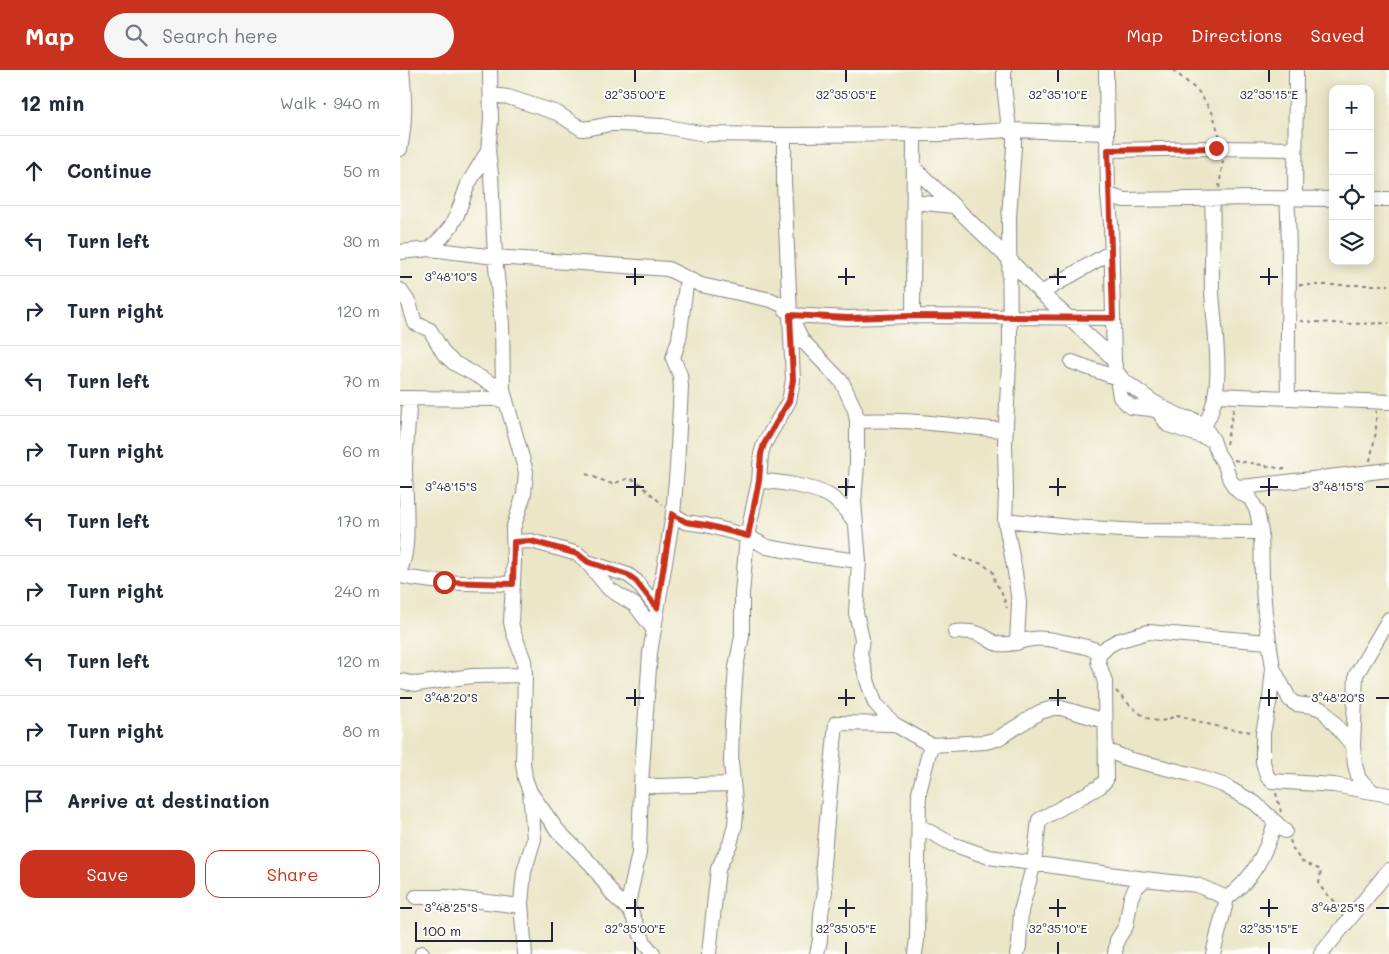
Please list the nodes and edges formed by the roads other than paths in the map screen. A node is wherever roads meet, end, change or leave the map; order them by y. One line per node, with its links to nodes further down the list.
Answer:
1 (402, 70): 11 (street)
2 (490, 70): 6 (street)
3 (1004, 70): 7 (street)
4 (1106, 70): 8 (street)
5 (1296, 70): 12 (street)
6 (491, 95): 10 (street); 14 (street)
7 (1012, 130): 8 (street); 9 (street); 28 (street)
8 (1108, 133): 13 (street)
9 (914, 134): 10 (street); 15 (street)
10 (784, 135): 32 (street)
11 (400, 149)
12 (1296, 149): 13 (street); 17 (street)
13 (1108, 150): 16 (street)
14 (488, 151): 24 (street); 27 (street)
15 (914, 168): 22 (street); 23 (street)
16 (1108, 195): 18 (street); 26 (street)
17 (1291, 198): 18 (street); 19 (street); 41 (street)
18 (1212, 199): 39 (street)
19 (1329, 199)
20 (1374, 199): 21 (street)
21 (1389, 199)
22 (914, 202): 23 (street); 33 (street)
23 (954, 206): 28 (street)
24 (430, 249): 25 (street); 27 (street)
25 (400, 252)
26 (1111, 252): 31 (street); 36 (street)
27 (495, 257): 29 (street); 40 (street)
28 (1009, 259): 31 (street); 34 (street)
29 (687, 278): 32 (street); 51 (street)
30 (400, 290): 40 (street)
31 (1041, 293): 35 (street)
32 (790, 315): 33 (street); 44 (street); 49 (street)
33 (913, 316): 34 (street)
34 (1009, 318): 35 (street); 46 (street)
35 (1068, 318): 36 (street); 37 (street)
36 (1113, 318): 37 (street)
37 (1114, 359): 45 (street)
38 (1072, 362): 47 (street)
39 (1215, 395): 41 (street); 45 (street)
40 (504, 396): 42 (street); 56 (street)
41 (1288, 397): 43 (street)
42 (405, 398): 59 (street)
43 (1383, 401)
44 (857, 421): 46 (street); 53 (street)
45 (1204, 426): 47 (street)
46 (1006, 430): 52 (street)
47 (1220, 443): 50 (street)
48 (1389, 470): 50 (street)
49 (759, 481): 53 (street); 55 (street)
50 (1234, 486): 54 (street)
51 (672, 514): 55 (street); 62 (street)
52 (1004, 520): 54 (street); 67 (street)
53 (856, 522): 57 (street)
54 (1261, 532): 66 (street)
55 (748, 536): 57 (street); 78 (street)
56 (514, 542): 58 (street); 61 (street)
57 (859, 561): 73 (street)
58 (588, 562): 62 (street); 64 (street)
59 (400, 569)
60 (400, 576): 61 (street)
61 (513, 584): 70 (street)
62 (657, 608): 64 (street)
63 (1389, 619): 75 (street)
64 (654, 630): 77 (street)
65 (955, 632): 67 (street)
66 (1268, 642): 68 (street); 69 (street)
67 (1017, 643): 68 (street)
68 (1102, 652): 72 (street)
69 (1273, 668): 75 (street); 80 (street)
70 (525, 675): 71 (street); 79 (street)
71 (400, 681)
72 (1105, 721): 74 (street); 76 (street)
73 (894, 724): 74 (street); 93 (street)
74 (931, 745): 82 (street)
75 (1354, 746): 80 (street)
76 (1106, 750): 83 (street); 87 (street)
77 (641, 784): 78 (street); 89 (street)
78 (732, 784): 92 (street)
79 (530, 792): 88 (street); 89 (street)
80 (1373, 792): 81 (street)
81 (1389, 795)
82 (918, 826): 83 (street); 94 (street)
83 (1034, 863): 85 (street); 95 (street)
84 (1389, 872): 98 (street); 98 (street)
85 (1145, 879): 87 (street); 96 (street)
86 (416, 897): 88 (street)
87 (1227, 898): 97 (street)
88 (521, 906): 90 (street)
89 (627, 908): 91 (street)
90 (525, 954)
91 (653, 954)
92 (709, 954)
93 (816, 954)
94 (915, 954)
95 (1017, 954)
96 (1115, 954)
97 (1213, 954)
98 (1322, 954)

